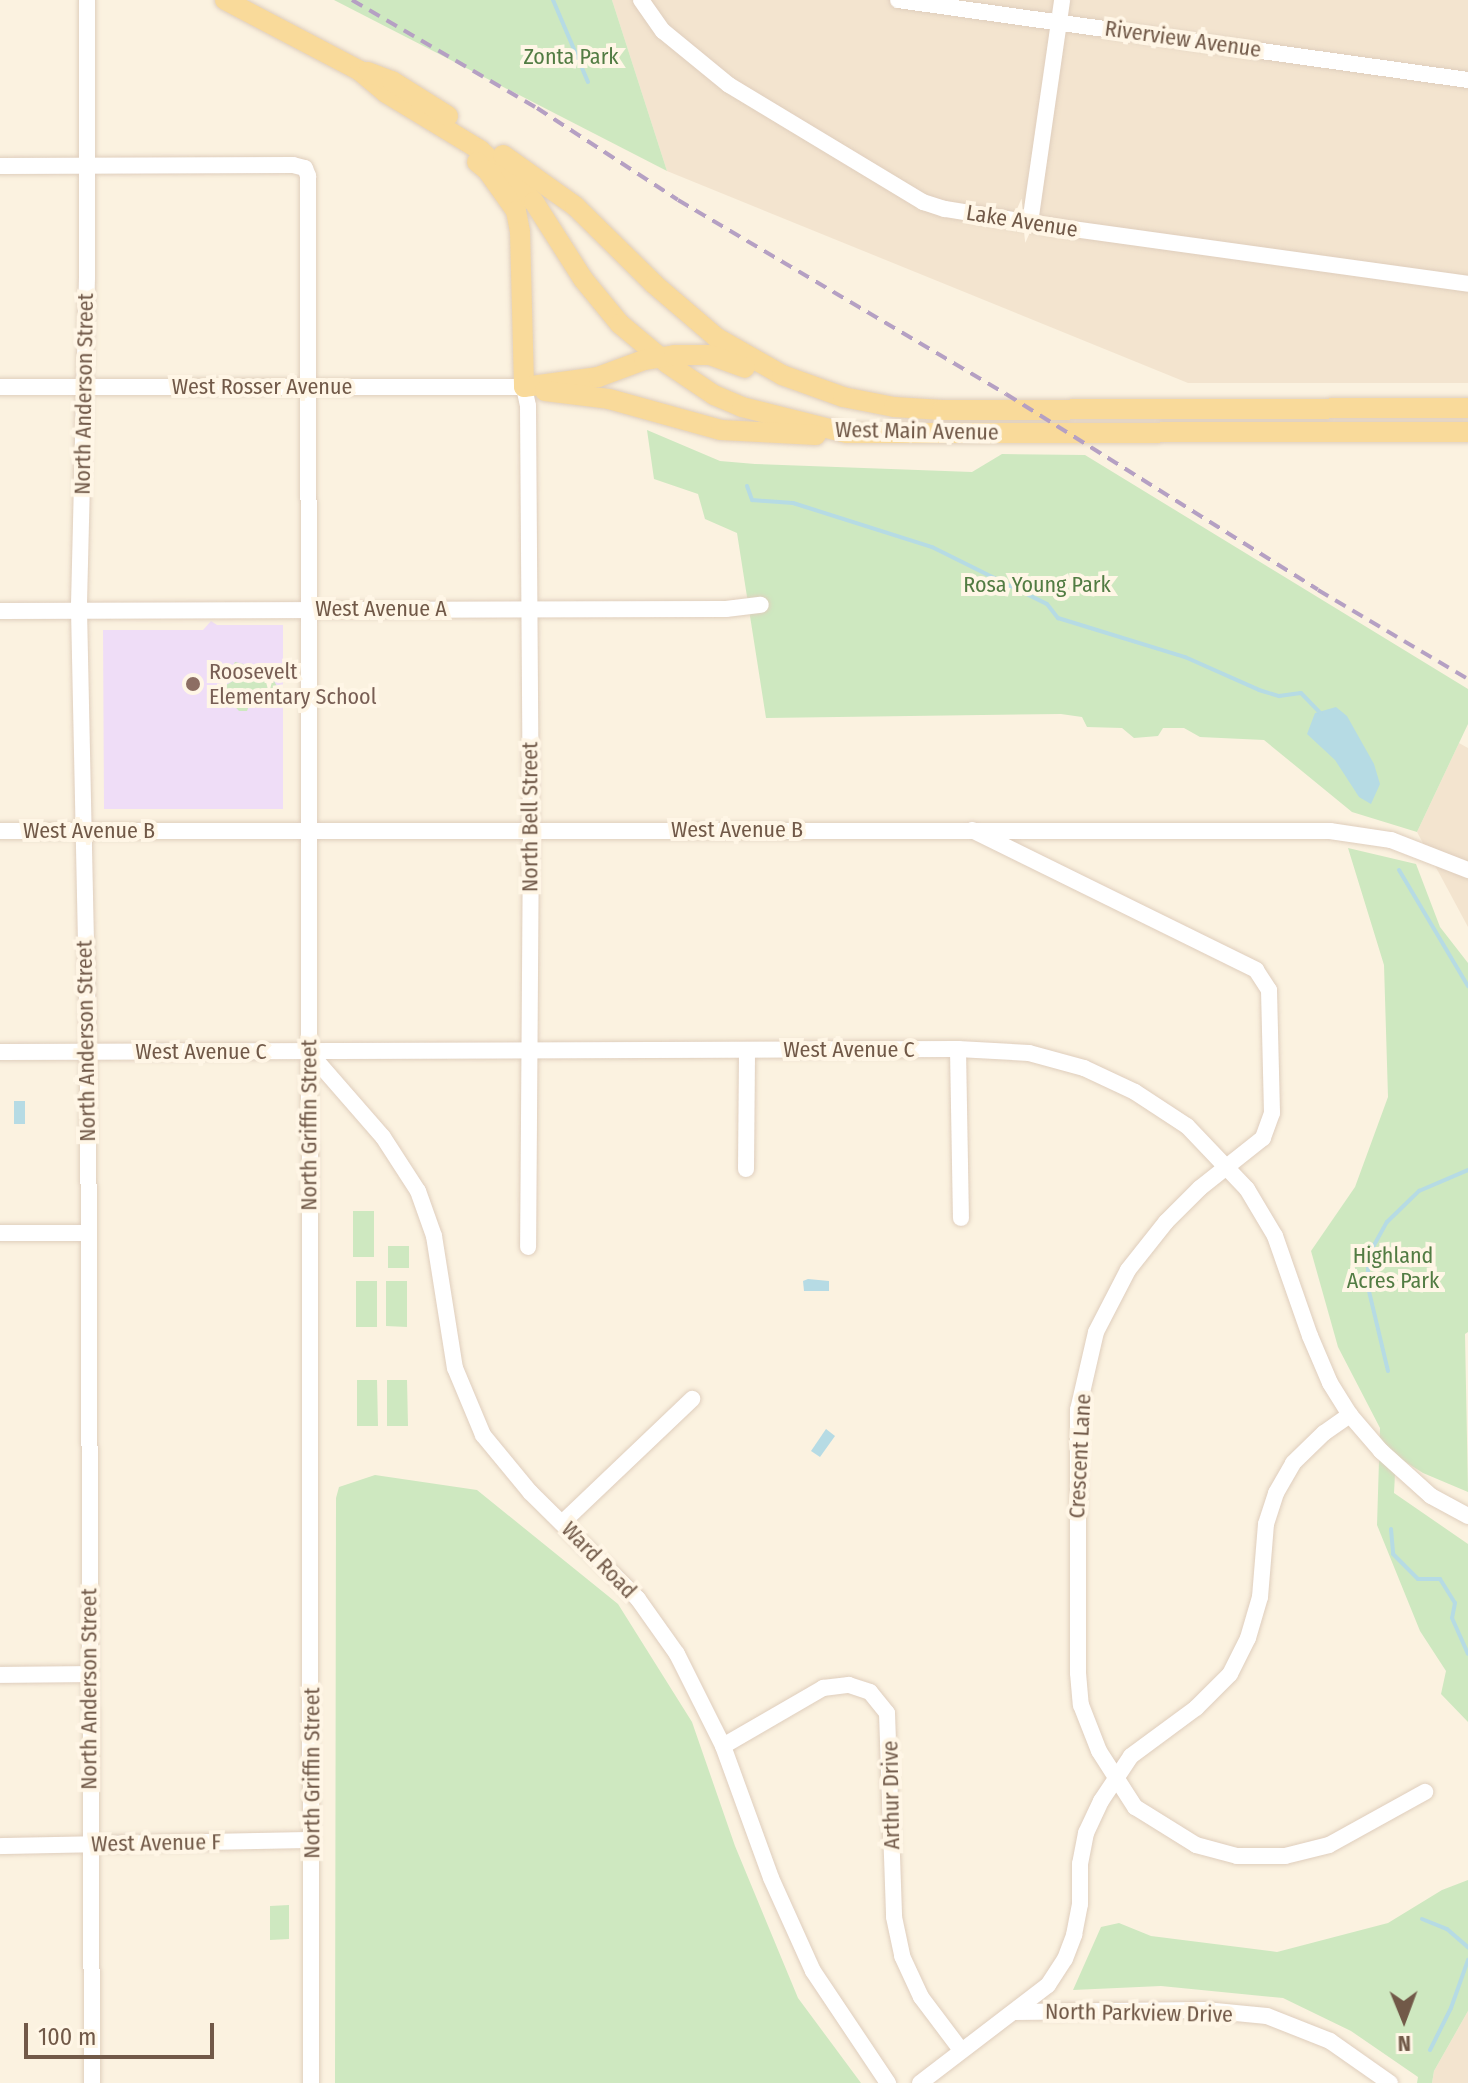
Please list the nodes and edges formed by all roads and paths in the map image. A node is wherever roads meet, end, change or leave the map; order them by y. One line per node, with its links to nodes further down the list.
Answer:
1 (87, 0): 11 (street, North Anderson Street)
2 (225, 0): 7 (main road, West Main Avenue)
3 (642, 0): 12 (street, Lake Avenue)
4 (898, 0): 6 (street, Riverview Avenue)
5 (1062, 0): 6 (street)
6 (1058, 21): 8 (street, Riverview Avenue); 12 (street)
7 (360, 71): 9 (main road, West Main Avenue); 19 (main road, West Main Avenue)
8 (1468, 80)
9 (404, 104): 14 (main road, West Main Avenue); 17 (main road)
10 (0, 166): 11 (street)
11 (86, 166): 16 (street, North Griffin Street); 18 (street, North Anderson Street)
12 (1030, 223): 13 (street, Lake Avenue)
13 (1468, 284)
14 (659, 357): 17 (main road); 19 (main road); 22 (main road, West Main Avenue)
15 (0, 387): 18 (street, West Rosser Avenue)
16 (308, 387): 17 (street, West Rosser Avenue); 18 (street, West Rosser Avenue); 25 (street, North Griffin Street)
17 (529, 387): 22 (main road); 26 (street, North Bell Street)
18 (84, 388): 24 (street, North Anderson Street)
19 (882, 405): 20 (main road, West Main Avenue)
20 (1468, 408)
21 (1468, 432): 22 (main road, West Main Avenue)
22 (846, 433)
23 (761, 605): 26 (street, West Avenue A)
24 (79, 609): 25 (street, West Avenue A); 27 (street, West Avenue A); 30 (street, North Anderson Street)
25 (307, 609): 26 (street, West Avenue A); 31 (street, North Griffin Street)
26 (528, 609): 32 (street, North Bell Street)
27 (0, 611)
28 (972, 830): 32 (street, West Avenue B); 33 (street, West Avenue B); 40 (street, Crescent Lane)
29 (0, 831): 30 (street, West Avenue B)
30 (82, 831): 31 (street, West Avenue B); 38 (street, North Anderson Street)
31 (307, 831): 32 (street, West Avenue B); 35 (street, North Griffin Street)
32 (531, 831): 39 (street, North Bell Street)
33 (1468, 870)
34 (958, 1049): 36 (street, West Avenue C); 40 (street, West Avenue C); 42 (street)
35 (308, 1051): 38 (street, West Avenue C); 39 (street, West Avenue C); 49 (street, Ward Road); 55 (street, North Griffin Street)
36 (747, 1051): 39 (street, West Avenue C); 41 (street)
37 (0, 1052): 38 (street, West Avenue C)
38 (88, 1052): 44 (street, North Anderson Street)
39 (529, 1052): 45 (street, North Bell Street)
40 (1226, 1168): 47 (street, West Avenue C); 53 (street, Crescent Lane)
41 (746, 1169)
42 (961, 1218)
43 (0, 1233): 44 (street)
44 (87, 1233): 50 (street, North Anderson Street)
45 (528, 1247)
46 (692, 1399): 49 (street)
47 (1350, 1415): 48 (street, West Avenue C); 53 (street)
48 (1468, 1516)
49 (562, 1523): 52 (street, Ward Road)
50 (89, 1674): 51 (street); 56 (street, North Anderson Street)
51 (0, 1675)
52 (723, 1746): 59 (street, Arthur Drive); 62 (street, Ward Road)
53 (1116, 1779): 54 (street, Crescent Lane); 58 (street)
54 (1425, 1792)
55 (312, 1840): 56 (street, West Avenue F); 61 (street, North Griffin Street)
56 (91, 1844): 57 (street, West Avenue F); 60 (street, North Anderson Street)
57 (0, 1846)
58 (1014, 2012): 59 (street); 64 (street, North Parkview Drive)
59 (961, 2050): 63 (street)
60 (92, 2083)
61 (311, 2083)
62 (888, 2083)
63 (920, 2083)
64 (1390, 2083)

